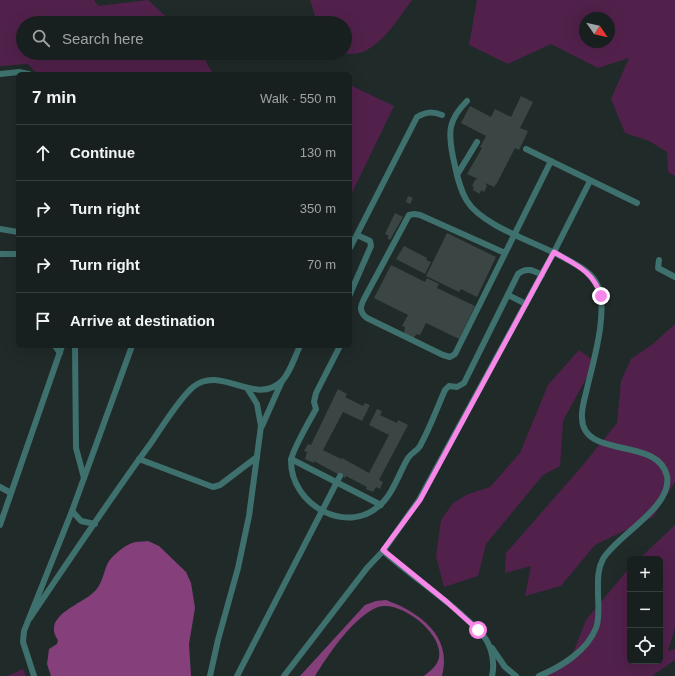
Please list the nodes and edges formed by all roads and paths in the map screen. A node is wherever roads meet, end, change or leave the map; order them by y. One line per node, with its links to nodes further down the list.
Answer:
1 (16, 72): 2 (lane)
2 (0, 74)
3 (467, 101): 8 (lane)
4 (442, 115): 14 (lane)
5 (477, 142): 8 (lane)
6 (526, 149): 7 (lane)
7 (551, 161): 9 (lane); 13 (lane)
8 (457, 175): 13 (lane)
9 (590, 181): 10 (lane); 16 (lane)
10 (638, 203)
11 (0, 229): 12 (lane)
12 (16, 232)
13 (515, 234): 16 (lane); 17 (lane)
14 (357, 235): 15 (lane); 23 (lane)
15 (352, 244)
16 (554, 252): 21 (lane); 57 (lane)
17 (505, 253): 17 (lane)
18 (0, 254): 19 (lane)
19 (16, 254)
20 (659, 260): 22 (lane)
21 (542, 275): 24 (lane); 25 (lane)
22 (675, 277)
23 (352, 289)
24 (508, 295): 25 (lane); 43 (lane)
25 (526, 304): 48 (lane)
26 (56, 348): 32 (lane)
27 (61, 348): 32 (lane)
28 (76, 348): 39 (lane)
29 (131, 348): 39 (lane)
30 (299, 348): 33 (lane)
31 (339, 348): 38 (lane)
32 (60, 353): 42 (lane)
33 (283, 380): 34 (lane); 35 (lane)
34 (247, 388): 35 (lane); 37 (lane)
35 (261, 426): 36 (lane)
36 (257, 457): 37 (lane); 52 (lane)
37 (139, 458): 46 (lane)
38 (291, 459): 40 (lane); 45 (lane)
39 (84, 478): 44 (lane)
40 (338, 479): 43 (lane); 45 (lane)
41 (0, 487): 42 (lane)
42 (11, 493): 47 (lane)
43 (381, 505): 45 (lane)
44 (72, 511): 46 (lane); 49 (lane)
45 (322, 511): 53 (lane)
46 (95, 524): 49 (lane)
47 (0, 525)
48 (383, 550): 50 (lane); 54 (lane)
49 (30, 618): 51 (lane)
50 (486, 639): 55 (lane); 56 (lane)
51 (34, 676)
52 (210, 676)
53 (237, 676)
54 (284, 676)
55 (492, 676)
56 (516, 676)
57 (539, 676)

